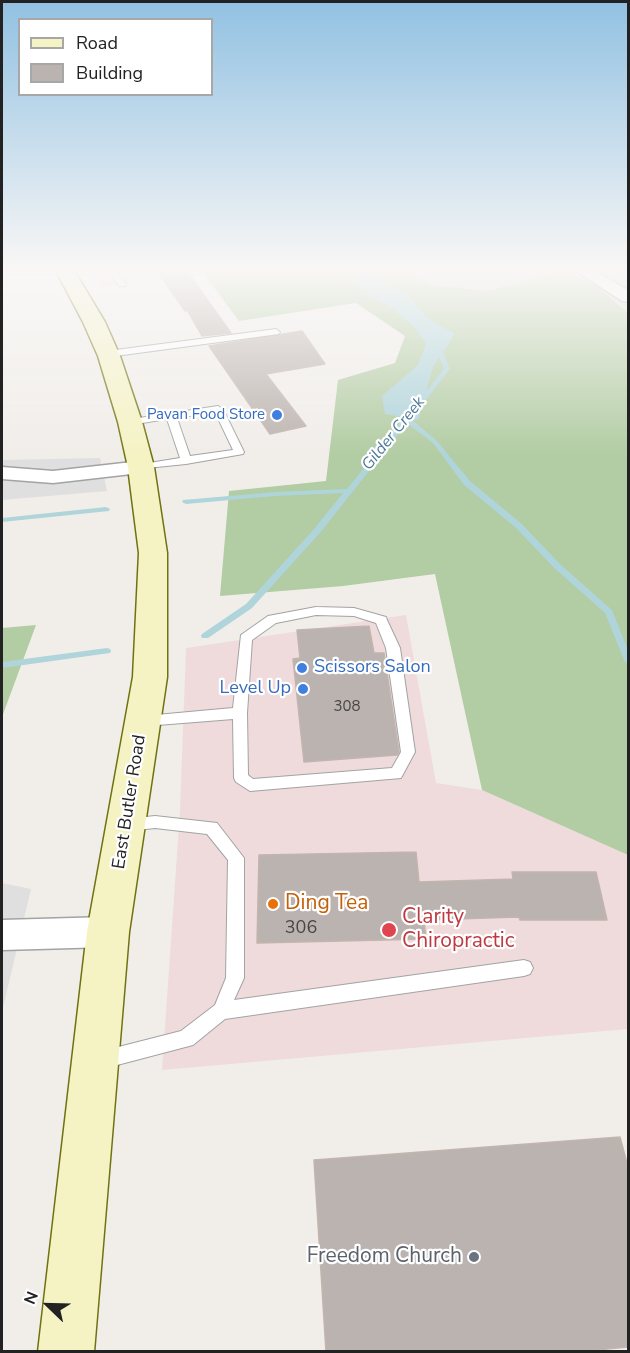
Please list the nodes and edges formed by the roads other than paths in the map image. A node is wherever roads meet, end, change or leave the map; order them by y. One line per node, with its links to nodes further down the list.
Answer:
1 (98, 330): 3 (main road, East Butler Road)
2 (276, 332): 3 (lane)
3 (108, 354): 5 (main road, East Butler Road)
4 (171, 416): 5 (lane); 6 (lane); 6 (lane)
5 (130, 422): 7 (main road, East Butler Road)
6 (186, 461): 7 (lane)
7 (141, 467): 8 (street); 10 (main road, East Butler Road)
8 (2, 473)
9 (240, 713): 9 (lane); 10 (lane)
10 (143, 721): 11 (main road, East Butler Road)
11 (126, 825): 12 (main road, East Butler Road); 15 (lane)
12 (108, 932): 13 (street); 16 (main road, East Butler Road)
13 (2, 935)
14 (524, 968): 15 (lane)
15 (220, 1011): 16 (lane)
16 (94, 1062): 17 (main road, East Butler Road)
17 (66, 1352)

